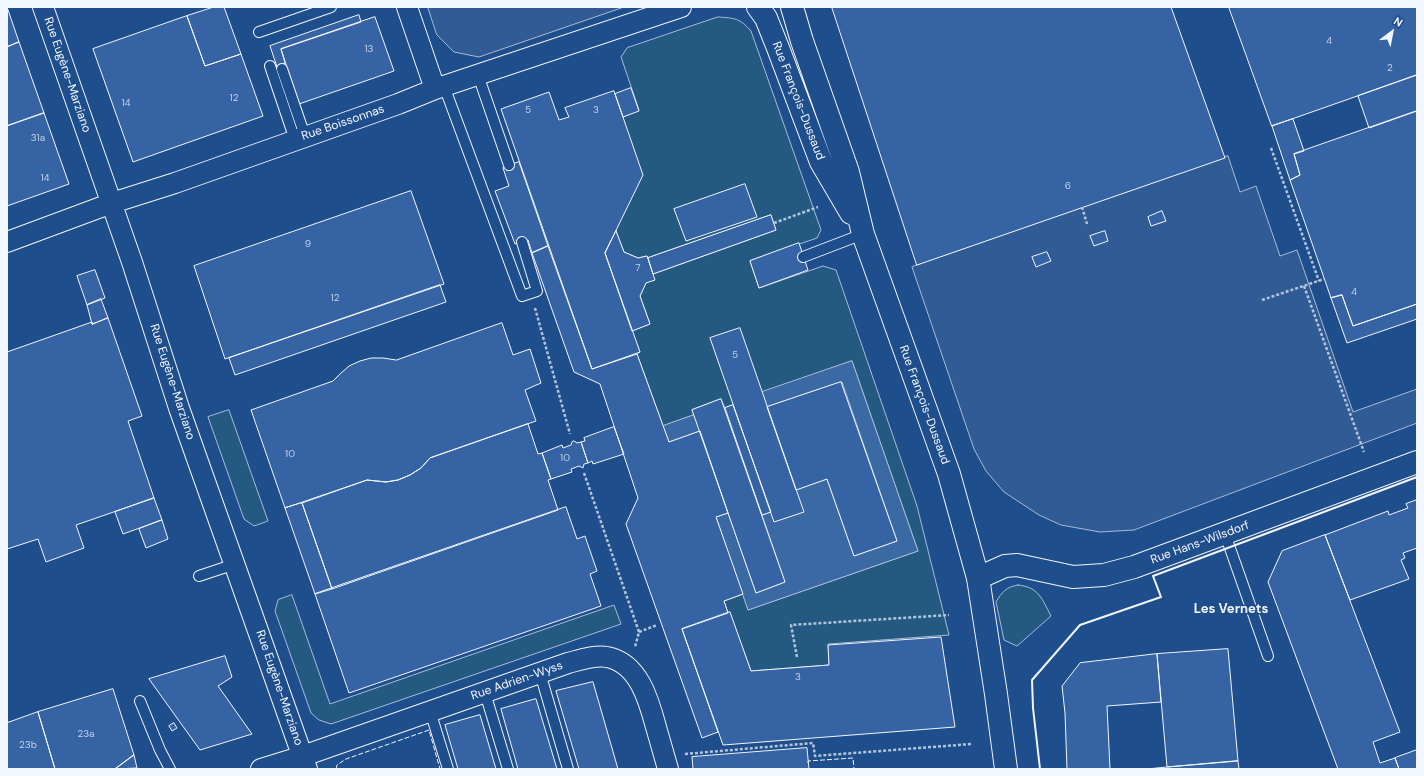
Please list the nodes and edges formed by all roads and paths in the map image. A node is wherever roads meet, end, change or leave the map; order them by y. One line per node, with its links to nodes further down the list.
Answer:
1 (43, 7): 15 (street, Rue Eugène-Marziano)
2 (332, 7): 7 (lane)
3 (407, 7): 11 (street)
4 (681, 7): 10 (street, Rue Boissonnas)
5 (758, 7): 20 (main road, Rue François-Dussaud)
6 (792, 7): 20 (main road, Rue François-Dussaud)
7 (259, 32)
8 (270, 66): 12 (lane)
9 (282, 69): 12 (lane)
10 (478, 75): 11 (street, Rue Boissonnas); 14 (lane)
11 (440, 87): 12 (street, Rue Boissonnas); 27 (lane)
12 (300, 138): 15 (street, Rue Boissonnas)
13 (1271, 148): 25 (path)
14 (509, 166)
15 (112, 203): 21 (street, Rue Boissonnas); 34 (street, Rue Eugène-Marziano)
16 (818, 207): 18 (path)
17 (1082, 208): 19 (path)
18 (774, 223)
19 (1087, 224)
20 (864, 234): 23 (lane); 36 (main road, Rue François-Dussaud)
21 (7, 242)
22 (522, 242): 27 (lane)
23 (804, 257)
24 (1324, 279): 25 (path)
25 (1319, 281): 26 (path)
26 (1304, 286): 28 (path); 30 (path)
27 (531, 294): 29 (path)
28 (1262, 300)
29 (570, 434)
30 (1364, 452)
31 (1417, 462): 33 (main road, Rue Hans-Wilsdorf)
32 (584, 473): 39 (path)
33 (1225, 534): 36 (main road, Rue Hans-Wilsdorf); 40 (lane)
34 (235, 564): 35 (lane); 49 (street, Rue Eugène-Marziano)
35 (200, 576)
36 (978, 578): 55 (main road, Rue François-Dussaud)
37 (949, 615): 41 (path)
38 (656, 625): 39 (path)
39 (639, 632): 42 (path)
40 (1268, 656)
41 (797, 657)
42 (629, 669): 43 (street, Rue Adrien-Wyss); 48 (street, Rue Adrien-Wyss)
43 (540, 673): 44 (street, Rue Adrien-Wyss); 54 (lane)
44 (485, 692): 46 (street, Rue Adrien-Wyss); 53 (lane)
45 (140, 701): 50 (lane)
46 (430, 712): 49 (street, Rue Adrien-Wyss); 52 (lane)
47 (971, 744): 48 (path)
48 (666, 762)
49 (305, 763): 51 (street, Rue Eugène-Marziano)
50 (170, 769)
51 (261, 769)
52 (448, 769)
53 (508, 769)
54 (568, 769)
55 (1006, 769)

